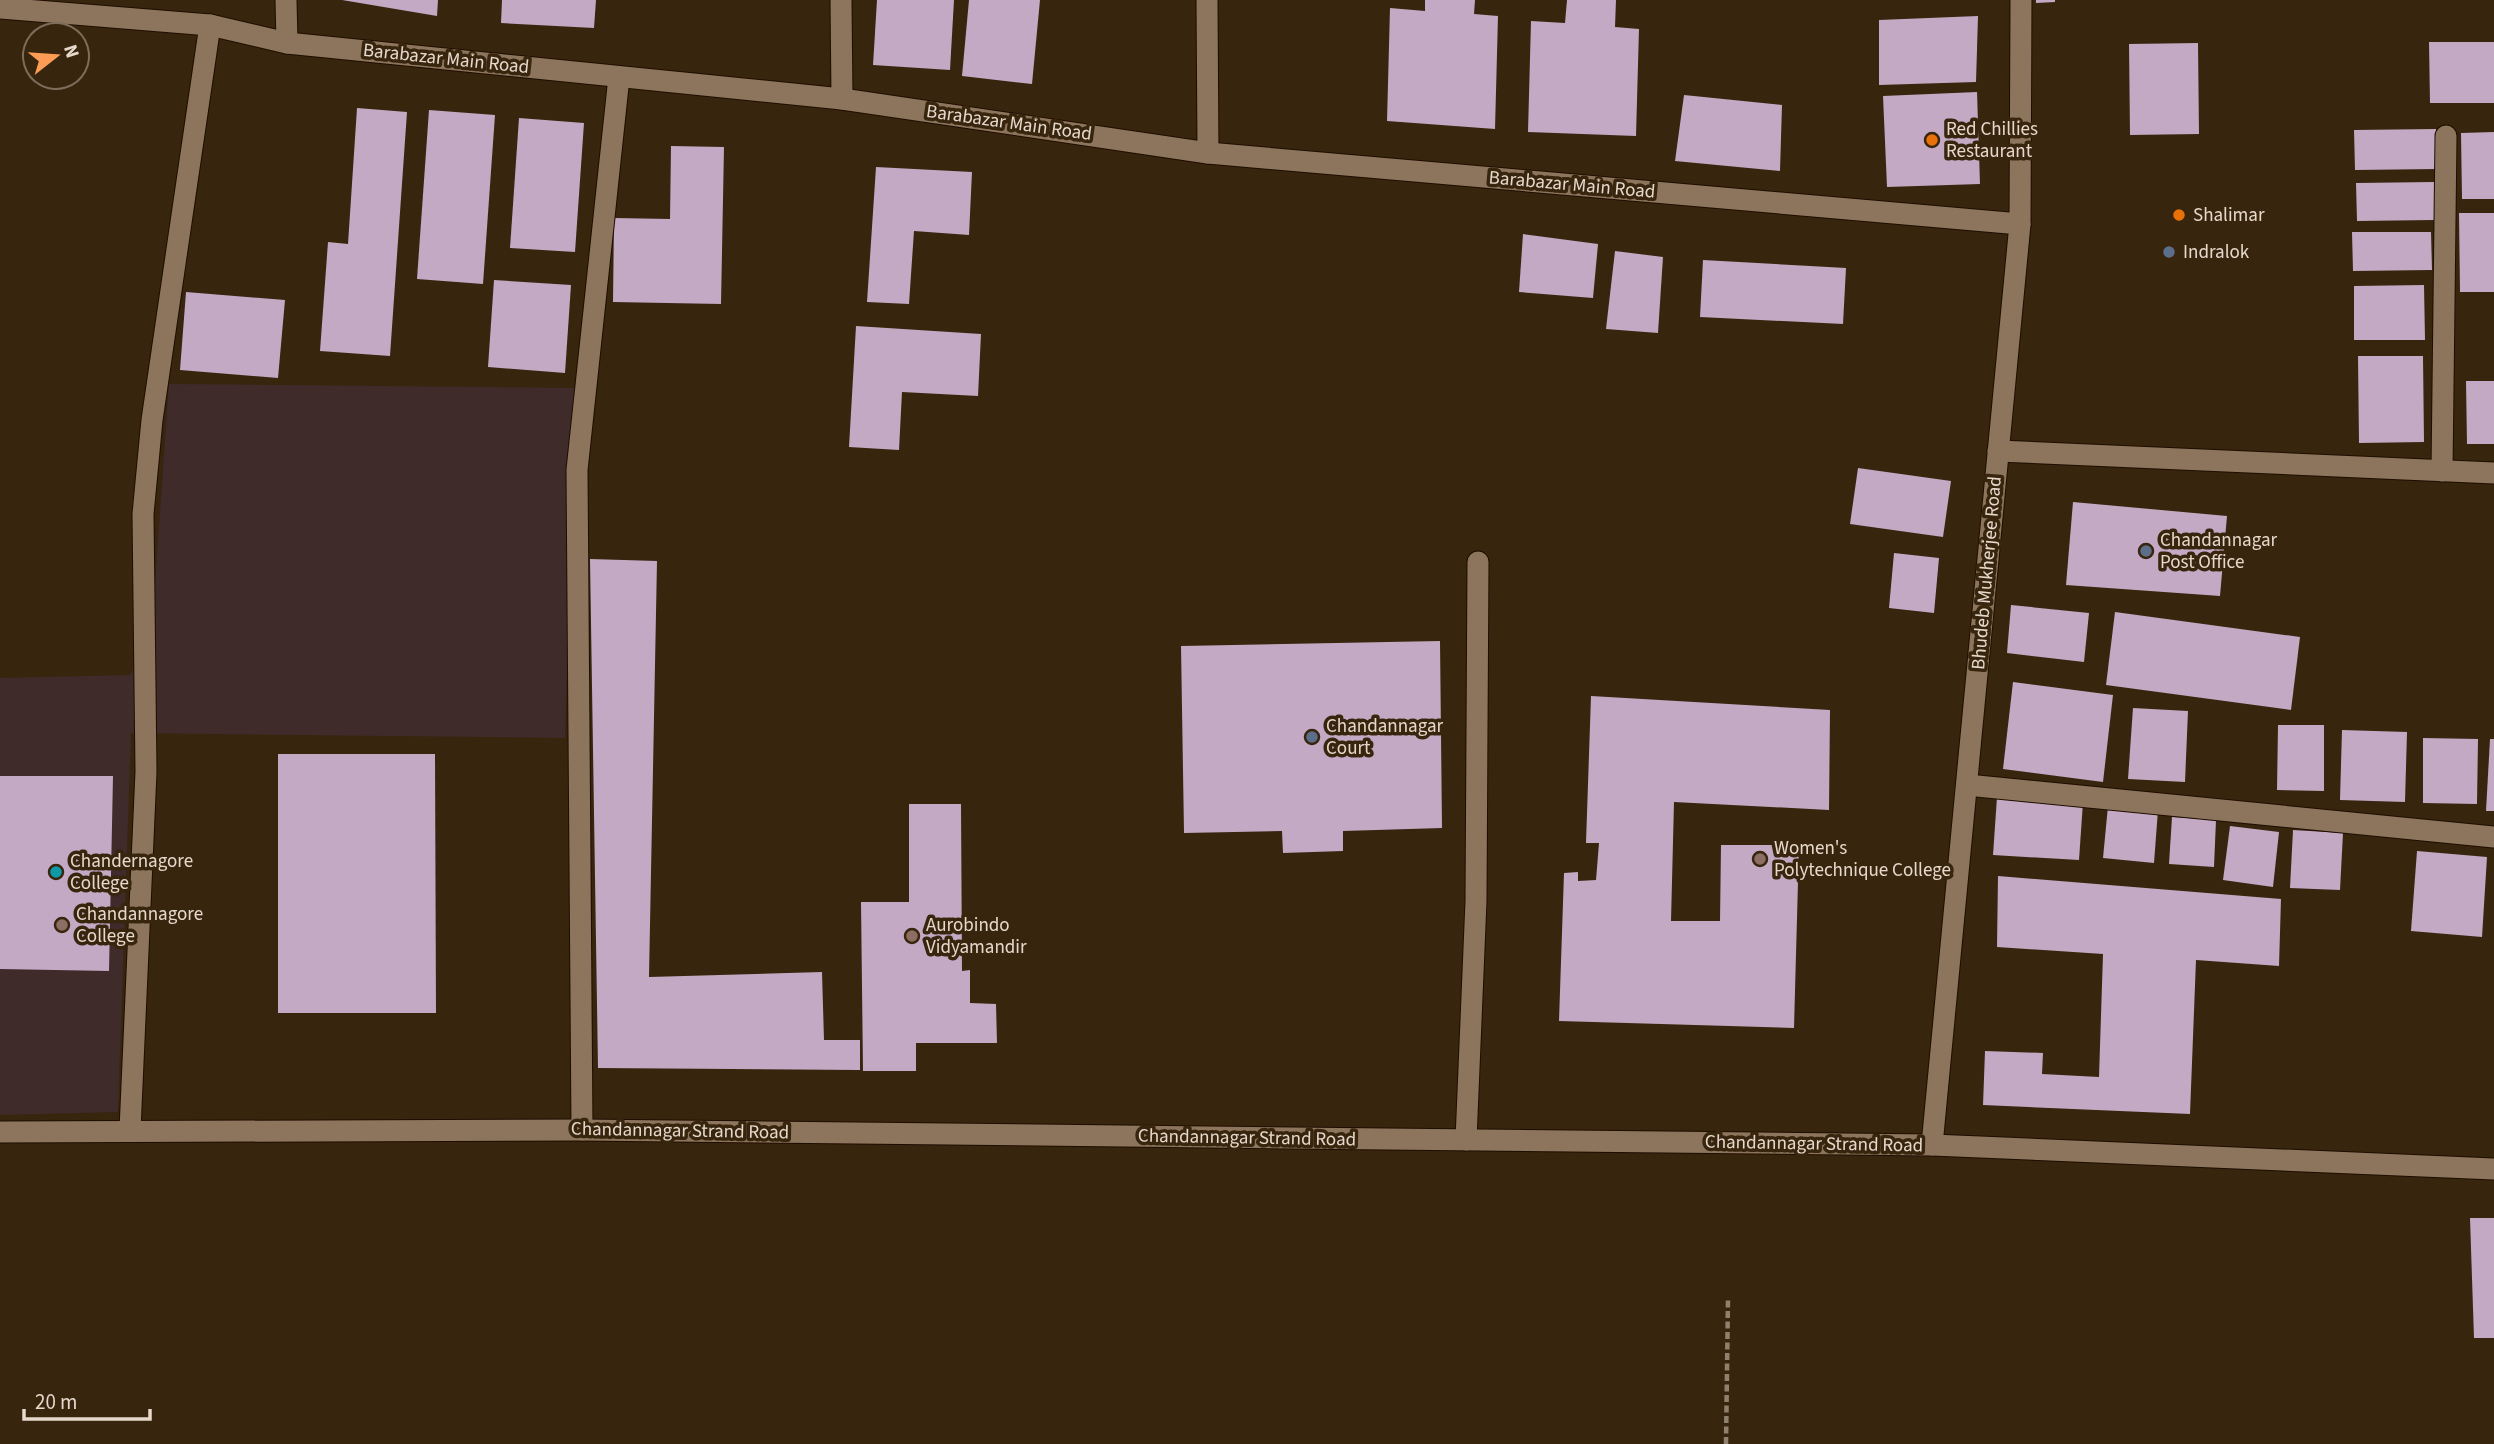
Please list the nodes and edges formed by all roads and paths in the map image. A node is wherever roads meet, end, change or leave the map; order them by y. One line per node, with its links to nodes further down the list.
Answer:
1 (286, 0): 7 (street)
2 (841, 0): 9 (street)
3 (1207, 0): 11 (street)
4 (2021, 0): 12 (street, Bhudeb Mukherjee Road)
5 (0, 8): 6 (street, Barabazar Main Road)
6 (210, 25): 7 (street, Barabazar Main Road); 19 (street)
7 (287, 43): 8 (street, Barabazar Main Road)
8 (619, 77): 9 (street, Barabazar Main Road); 20 (street)
9 (842, 99): 11 (street, Barabazar Main Road)
10 (2446, 136): 14 (street)
11 (1208, 153): 12 (street, Barabazar Main Road)
12 (2020, 224): 13 (street, Bhudeb Mukherjee Road)
13 (1998, 451): 14 (street); 17 (street, Bhudeb Mukherjee Road)
14 (2442, 471): 15 (street)
15 (2494, 474)
16 (1478, 562): 22 (street)
17 (1967, 785): 18 (street); 23 (street, Bhudeb Mukherjee Road)
18 (2494, 837)
19 (130, 1130): 20 (street, Chandannagar Strand Road); 21 (street, Chandannagar Strand Road)
20 (582, 1130): 22 (street, Chandannagar Strand Road)
21 (0, 1132)
22 (1466, 1140): 23 (street, Chandannagar Strand Road)
23 (1932, 1145): 24 (street, Chandannagar Strand Road)
24 (2494, 1169)
25 (1728, 1300): 26 (path)
26 (1726, 1444)

